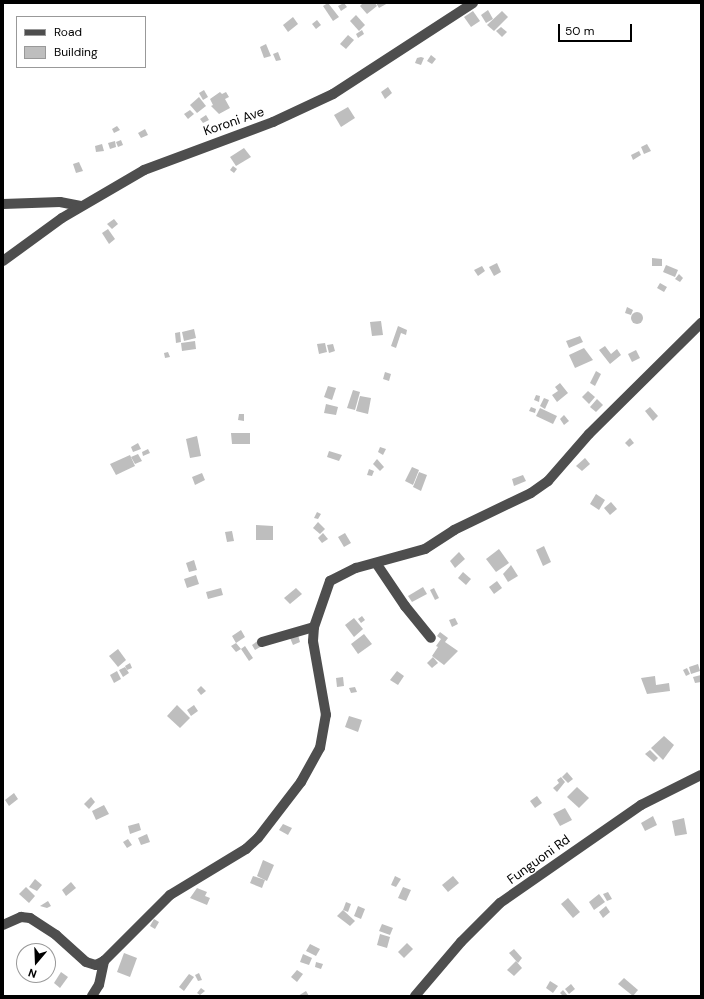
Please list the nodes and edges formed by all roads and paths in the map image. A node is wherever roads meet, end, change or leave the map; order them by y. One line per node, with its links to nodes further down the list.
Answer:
1 (473, 3): 3 (street, Koroni Ave)
2 (3, 204): 3 (street)
3 (81, 206): 4 (street, Koroni Ave)
4 (3, 261)
5 (701, 323): 6 (street)
6 (376, 563): 7 (street); 8 (street)
7 (314, 627): 9 (street); 12 (street)
8 (431, 638)
9 (262, 642)
10 (701, 775): 14 (street, Funguoni Rd)
11 (3, 925): 12 (street)
12 (104, 962): 13 (street)
13 (92, 996)
14 (415, 996)

